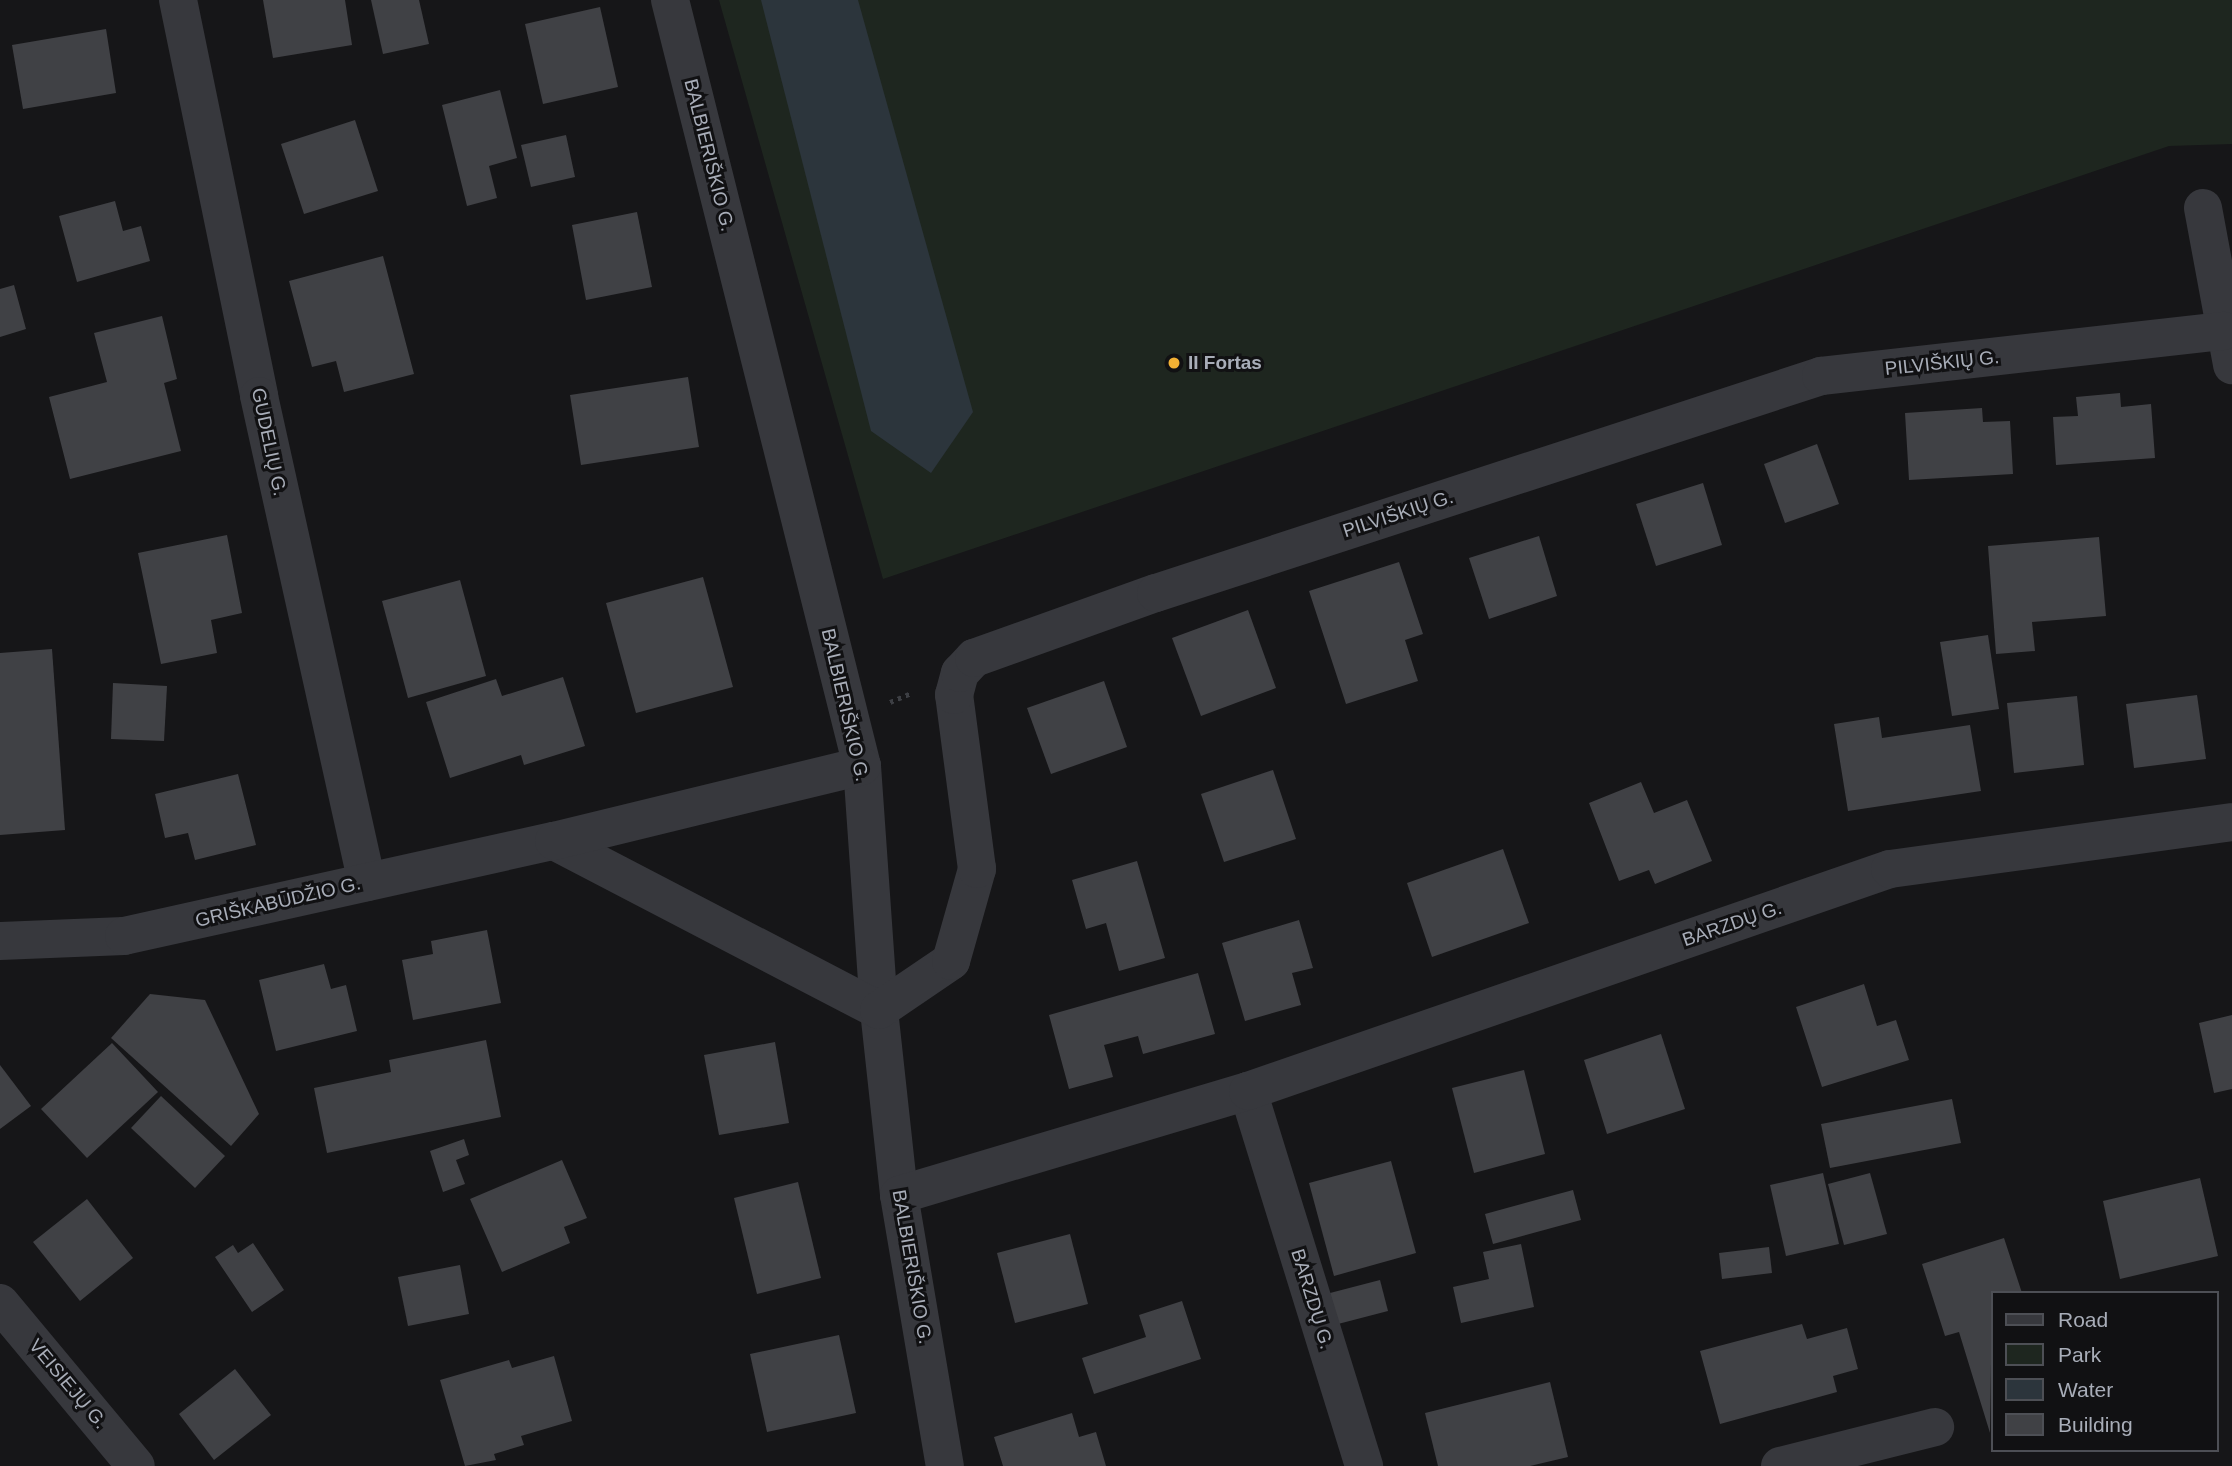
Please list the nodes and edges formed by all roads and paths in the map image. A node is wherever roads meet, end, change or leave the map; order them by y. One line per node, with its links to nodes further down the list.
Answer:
1 (178, 0): 10 (street, GUDELIŲ G.)
2 (670, 0): 6 (street, BALBIERIŠKIO G.)
3 (2203, 208): 4 (street, PILVIŠKIŲ G.)
4 (2227, 348): 5 (street, PILVIŠKIŲ G.)
5 (960, 673): 6 (path); 12 (street)
6 (850, 718): 7 (street, BALBIERIŠKIO G.)
7 (862, 766): 9 (street, GRIŠKABŪDŽIO G.); 12 (street, BALBIERIŠKIO G.)
8 (2232, 822): 13 (street, BARZDŲ G.)
9 (554, 841): 10 (street, GRIŠKABŪDŽIO G.); 12 (street)
10 (367, 882): 11 (street, GRIŠKABŪDŽIO G.)
11 (0, 941)
12 (879, 1010): 14 (street, BALBIERIŠKIO G.)
13 (1248, 1091): 14 (street, BARZDŲ G.); 19 (street, BARZDŲ G.)
14 (899, 1195): 18 (street, BALBIERIŠKIO G.)
15 (0, 1303): 17 (street, VEISIEJŲ G.)
16 (1935, 1427): 20 (street)
17 (136, 1466)
18 (945, 1466)
19 (1364, 1466)
20 (1780, 1466)

